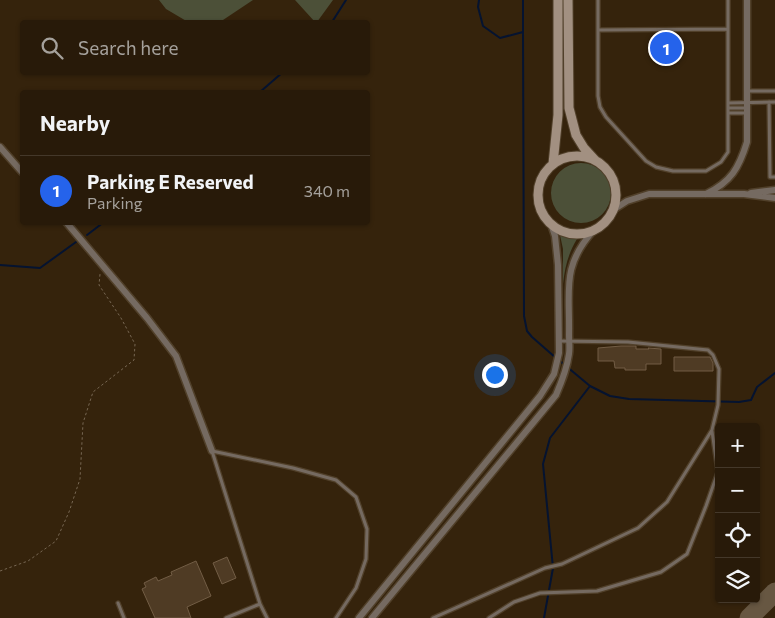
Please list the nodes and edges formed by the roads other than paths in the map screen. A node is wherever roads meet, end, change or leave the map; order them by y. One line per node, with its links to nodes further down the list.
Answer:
1 (558, 0): 18 (main road)
2 (568, 0): 17 (main road)
3 (598, 0): 7 (lane)
4 (728, 0): 6 (lane)
5 (747, 0): 8 (street)
6 (728, 29): 7 (lane); 12 (lane)
7 (598, 30): 15 (lane)
8 (747, 91): 9 (lane); 14 (street)
9 (774, 91)
10 (769, 102): 11 (lane); 14 (lane); 20 (lane)
11 (775, 102)
12 (728, 103): 13 (lane); 14 (lane)
13 (728, 108): 14 (lane); 15 (lane)
14 (747, 108): 15 (lane); 22 (street)
15 (728, 113)
16 (0, 147): 19 (street)
17 (595, 160): 18 (main road); 25 (main road)
18 (553, 164): 26 (main road)
19 (20, 170)
20 (775, 177)
21 (772, 190): 23 (street)
22 (706, 194): 23 (street); 25 (street)
23 (744, 194): 24 (street)
24 (775, 198)
25 (613, 210): 28 (main road)
26 (551, 224): 28 (main road); 29 (street)
27 (68, 225): 32 (street)
28 (594, 230): 30 (street)
29 (558, 341): 30 (lane); 39 (street)
30 (569, 341): 31 (lane); 40 (street)
31 (712, 430): 41 (lane); 42 (lane)
32 (212, 451): 34 (lane); 38 (lane)
33 (118, 603): 35 (lane)
34 (260, 604): 36 (lane); 37 (lane)
35 (124, 618)
36 (226, 618)
37 (267, 618)
38 (336, 618)
39 (358, 618)
40 (372, 618)
41 (433, 618)
42 (489, 618)

